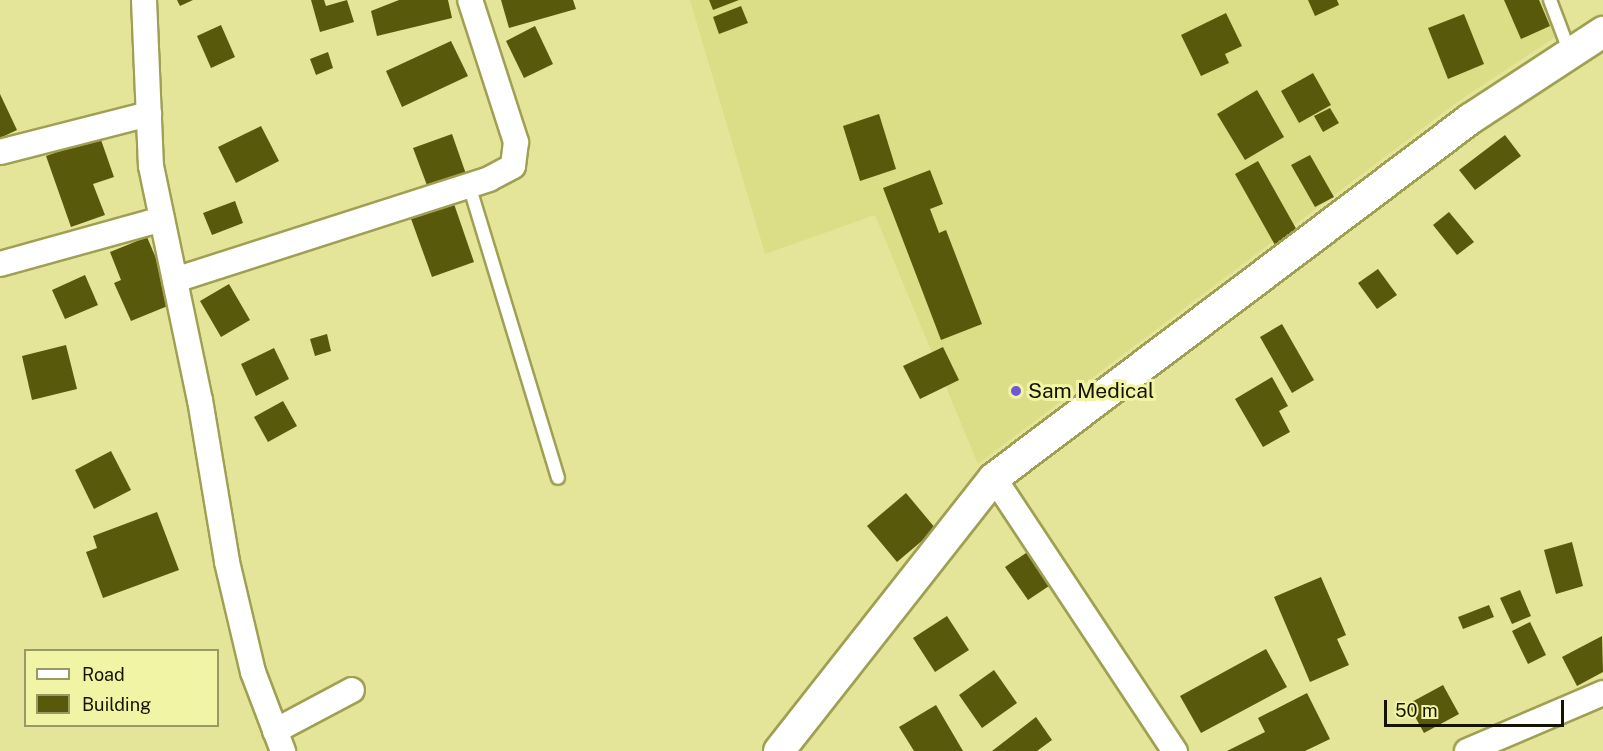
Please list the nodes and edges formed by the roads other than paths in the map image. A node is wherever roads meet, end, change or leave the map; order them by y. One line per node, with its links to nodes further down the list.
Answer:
1 (144, 0): 6 (street)
2 (470, 0): 8 (street)
3 (1550, 0): 5 (lane)
4 (1603, 32): 5 (street)
5 (1570, 53): 13 (street)
6 (148, 114): 7 (street); 9 (street)
7 (0, 152)
8 (469, 185): 11 (street); 12 (lane)
9 (162, 219): 10 (street); 11 (street)
10 (0, 264)
11 (175, 280): 16 (street)
12 (558, 478)
13 (994, 478): 17 (street); 18 (street)
14 (352, 690): 16 (street)
15 (1603, 693): 19 (street)
16 (279, 741)
17 (779, 751)
18 (1175, 751)
19 (1467, 751)

